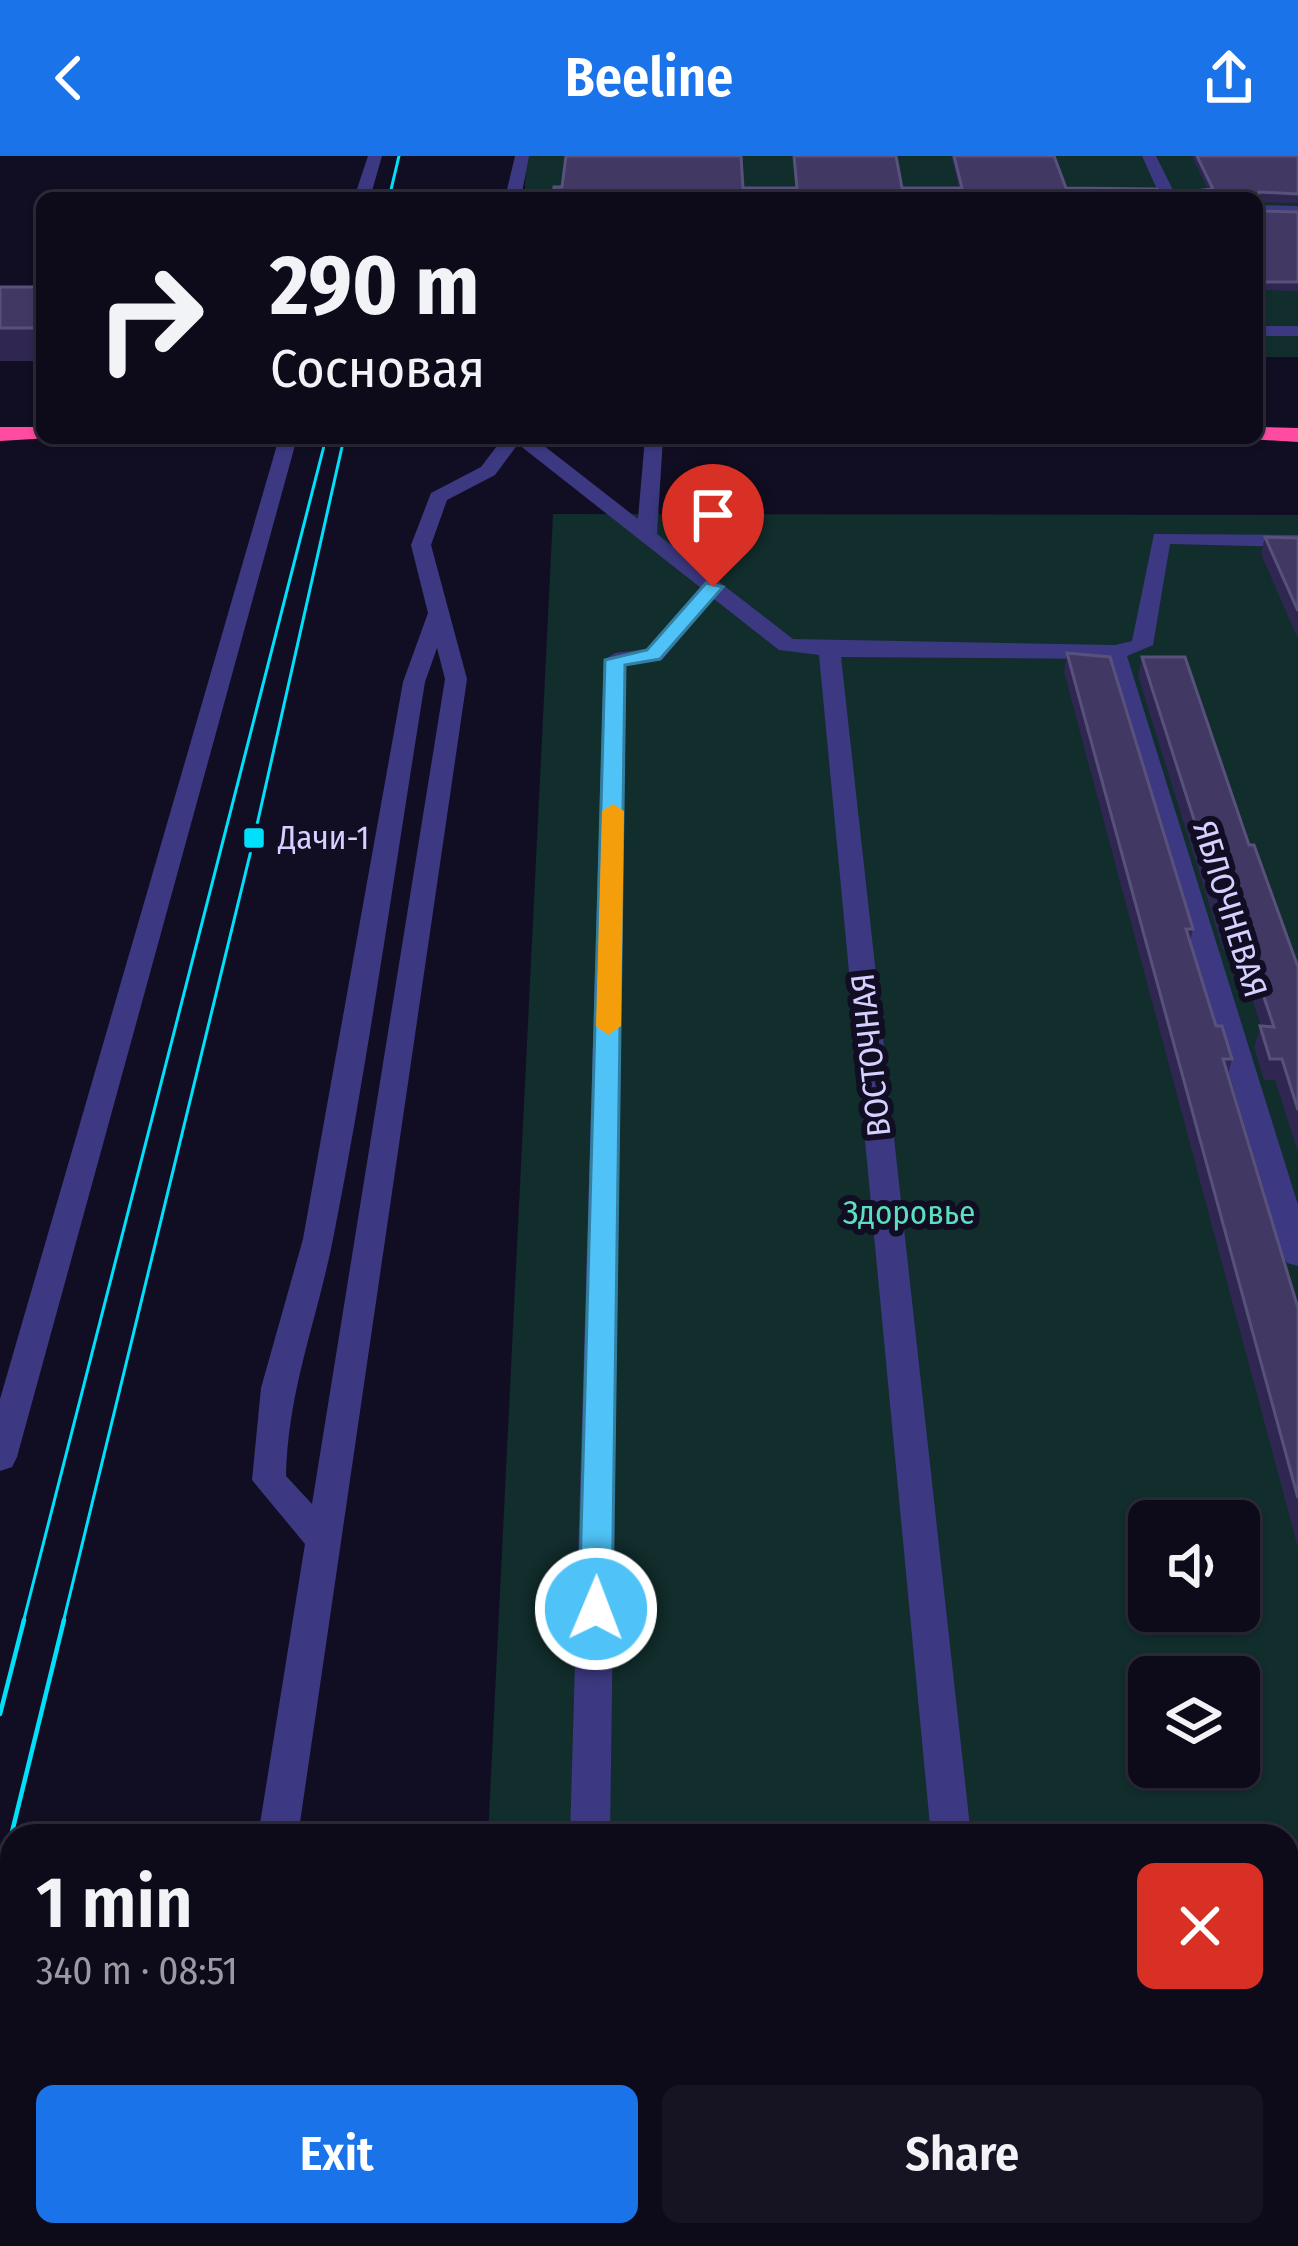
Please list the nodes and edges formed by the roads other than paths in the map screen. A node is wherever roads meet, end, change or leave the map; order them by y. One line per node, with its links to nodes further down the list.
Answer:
1 (375, 156): 4 (street)
2 (523, 156): 5 (street)
3 (1149, 156): 6 (street)
4 (364, 192)
5 (514, 192)
6 (1166, 192)
7 (1263, 210): 8 (street)
8 (1298, 211)
9 (1263, 331): 10 (street)
10 (1298, 331)
11 (0, 434): 12 (highway)
12 (36, 434)
13 (1263, 434): 14 (highway)
14 (1298, 435)
15 (285, 444): 26 (street)
16 (508, 444): 22 (street)
17 (530, 444): 19 (street)
18 (654, 444): 19 (street)
19 (647, 536): 21 (street)
20 (1298, 541): 24 (street)
21 (713, 587): 23 (street); 29 (street)
22 (439, 613): 27 (street); 27 (street)
23 (829, 650): 24 (street); 30 (street, ВОСТОЧНАЯ)
24 (1115, 652): 25 (street, ЯБЛОЧНЕВАЯ)
25 (1298, 1255)
26 (0, 1457)
27 (322, 1539): 28 (street)
28 (280, 1824)
29 (590, 1824)
30 (950, 1824)

